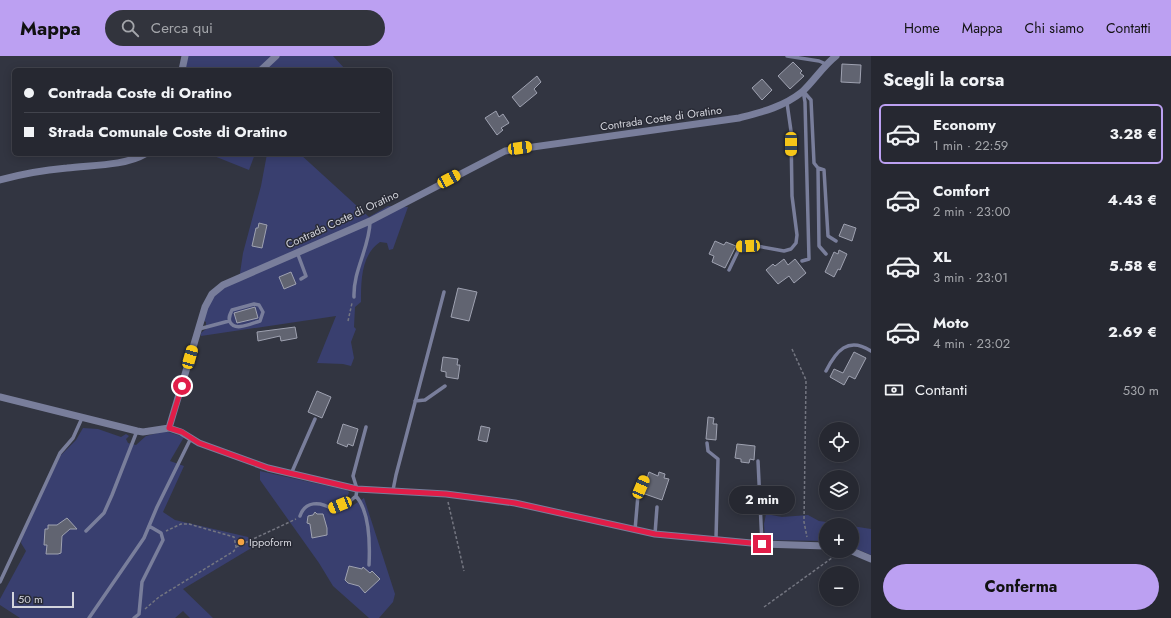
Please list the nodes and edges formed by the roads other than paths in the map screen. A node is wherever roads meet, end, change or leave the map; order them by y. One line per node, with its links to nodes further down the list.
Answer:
1 (185, 56): 6 (street)
2 (276, 56): 7 (street)
3 (787, 56): 5 (lane)
4 (836, 56): 5 (street, Contrada Coste di Oratino)
5 (826, 64): 8 (street, Contrada Coste di Oratino)
6 (182, 68)
7 (264, 68)
8 (802, 91): 9 (street, Contrada Coste di Oratino); 11 (lane); 17 (lane)
9 (787, 103): 13 (street, Contrada Coste di Oratino); 18 (lane)
10 (142, 156): 12 (street)
11 (818, 168): 14 (lane); 16 (lane)
12 (0, 180)
13 (370, 221): 15 (street, Contrada Coste di Oratino); 21 (lane)
14 (836, 241)
15 (297, 252): 19 (lane); 23 (street, Contrada Coste di Oratino)
16 (826, 254)
17 (802, 261)
18 (729, 270)
19 (301, 279)
20 (444, 292): 28 (lane)
21 (354, 297)
22 (229, 321): 22 (lane); 23 (lane)
23 (198, 329): 32 (street, Contrada Coste di Oratino)
24 (871, 351): 25 (lane)
25 (826, 371)
26 (445, 386): 28 (lane)
27 (0, 397): 29 (street)
28 (415, 401): 39 (lane)
29 (82, 418): 33 (street); 53 (lane)
30 (315, 419): 37 (lane)
31 (366, 427): 40 (lane)
32 (169, 428): 33 (street); 34 (street)
33 (137, 431): 45 (lane)
34 (191, 438): 37 (street); 43 (lane)
35 (707, 444): 47 (lane)
36 (758, 461): 48 (lane)
37 (291, 474): 40 (street)
38 (644, 479): 44 (lane)
39 (394, 490): 40 (street); 44 (street)
40 (356, 493): 42 (lane); 52 (lane)
41 (657, 507): 46 (lane)
42 (300, 516)
43 (149, 526): 54 (lane); 55 (lane)
44 (635, 530): 46 (street)
45 (86, 531)
46 (655, 534): 47 (street)
47 (716, 539): 48 (street)
48 (762, 544): 49 (street)
49 (819, 546)
50 (859, 554): 51 (street)
51 (871, 559)
52 (369, 565)
53 (0, 582)
54 (89, 618)
55 (134, 618)

